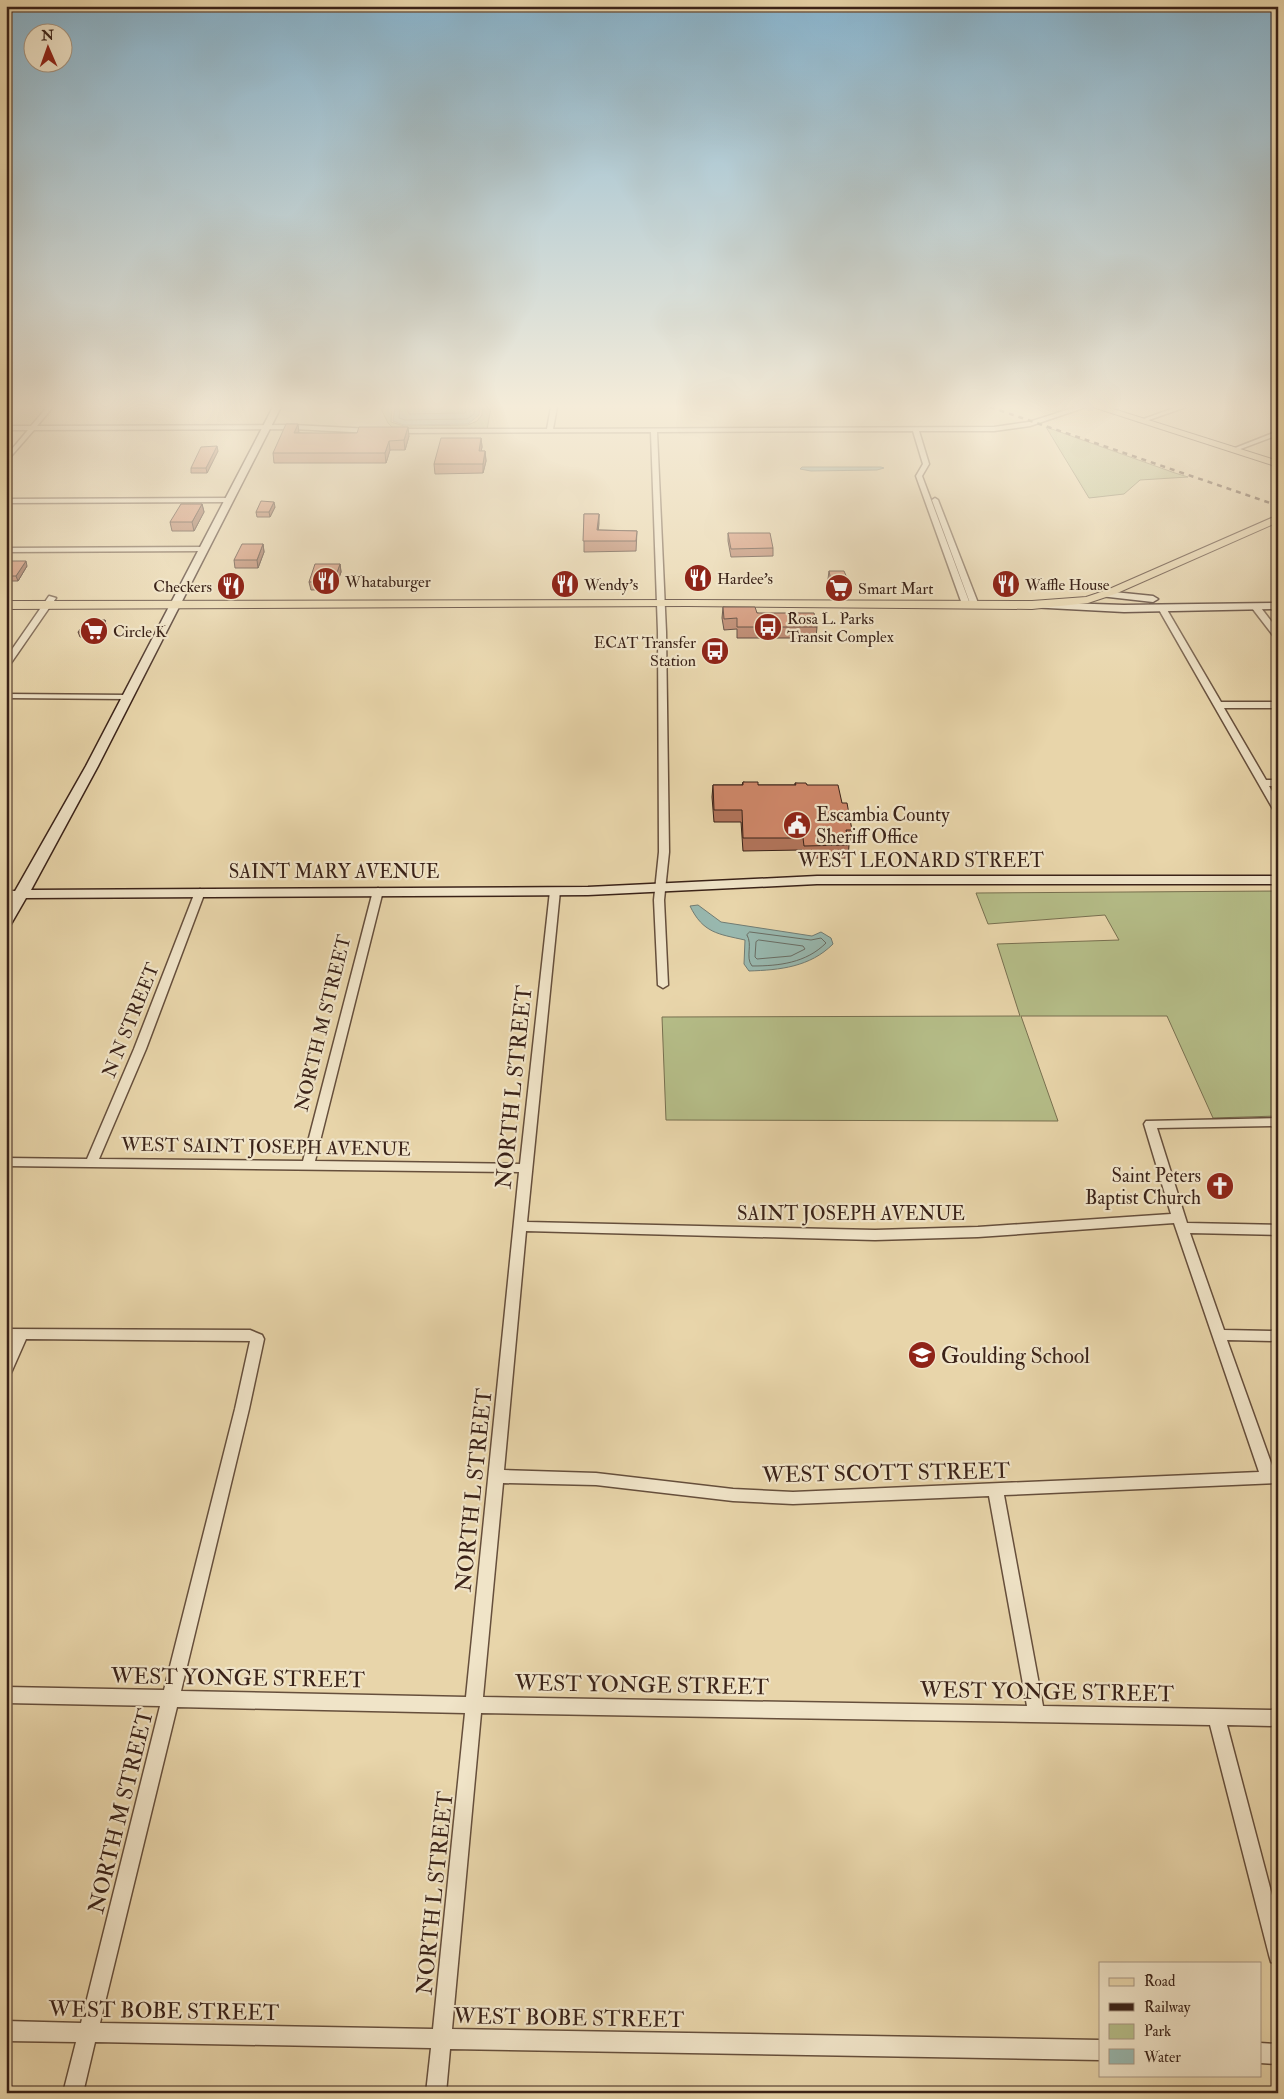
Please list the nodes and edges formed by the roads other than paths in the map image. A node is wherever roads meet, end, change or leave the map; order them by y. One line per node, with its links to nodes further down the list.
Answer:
1 (226, 505): 6 (main road)
2 (657, 505): 14 (street)
3 (929, 505): 15 (street)
4 (1278, 518): 8 (main road)
5 (1278, 526): 9 (main road)
6 (203, 549): 7 (street); 13 (main road)
7 (6, 550)
8 (1104, 594): 9 (main road); 11 (main road)
9 (1123, 596): 11 (main road); 18 (main road)
10 (6, 597): 12 (main road)
11 (1088, 600): 17 (main road)
12 (50, 602): 13 (main road); 16 (main road); 22 (street)
13 (176, 603): 14 (main road); 24 (main road)
14 (660, 603): 15 (main road); 31 (street)
15 (970, 604): 17 (main road)
16 (6, 605)
17 (1032, 605): 20 (main road)
18 (1255, 606): 19 (main road); 20 (main road); 21 (street)
19 (1278, 606)
20 (1162, 608): 25 (street)
21 (1278, 636)
22 (6, 664)
23 (6, 696): 24 (street)
24 (128, 697): 36 (main road)
25 (1217, 705): 26 (street); 27 (street)
26 (1278, 705)
27 (1263, 783): 28 (street); 29 (street)
28 (1278, 783)
29 (1278, 809)
30 (1278, 880): 31 (main road, WEST LEONARD STREET)
31 (662, 887): 33 (main road, SAINT MARY AVENUE); 38 (street)
32 (378, 891): 33 (main road, SAINT MARY AVENUE); 34 (main road, SAINT MARY AVENUE); 42 (street, NORTH M STREET)
33 (555, 891): 43 (street, NORTH L STREET)
34 (200, 892): 36 (main road, SAINT MARY AVENUE); 41 (street, N N STREET)
35 (6, 894): 36 (street, SAINT MARY AVENUE)
36 (21, 894): 37 (main road)
37 (6, 921)
38 (663, 985)
39 (1278, 1122): 44 (street)
40 (6, 1162): 41 (street, WEST SAINT JOSEPH AVENUE)
41 (92, 1162): 42 (street, WEST SAINT JOSEPH AVENUE)
42 (308, 1166): 43 (street, WEST SAINT JOSEPH AVENUE)
43 (526, 1168): 45 (street, NORTH L STREET)
44 (1182, 1223): 45 (street, SAINT JOSEPH AVENUE); 46 (street, SAINT JOSEPH AVENUE); 49 (street)
45 (521, 1226): 52 (street, NORTH L STREET)
46 (1278, 1230)
47 (6, 1334): 48 (street)
48 (21, 1334): 51 (street); 56 (street, NORTH M STREET)
49 (1218, 1335): 50 (street); 53 (street)
50 (1278, 1336)
51 (6, 1369)
52 (496, 1476): 54 (street, WEST SCOTT STREET); 57 (street, NORTH L STREET)
53 (1274, 1477): 54 (street, WEST SCOTT STREET)
54 (996, 1491): 58 (street)
55 (6, 1695): 56 (street, WEST YONGE STREET)
56 (172, 1698): 57 (street, WEST YONGE STREET); 63 (street, NORTH M STREET)
57 (473, 1705): 58 (street, WEST YONGE STREET); 64 (street, NORTH L STREET)
58 (1036, 1712): 59 (street, WEST YONGE STREET)
59 (1217, 1718): 60 (street, WEST YONGE STREET); 61 (street)
60 (1278, 1718)
61 (1278, 1955)
62 (6, 2031): 63 (street, WEST BOBE STREET)
63 (88, 2032): 64 (street, WEST BOBE STREET); 68 (street, NORTH M STREET)
64 (441, 2039): 65 (street, WEST BOBE STREET); 69 (street, NORTH L STREET)
65 (1099, 2050)
66 (1262, 2053): 67 (street)
67 (1278, 2054)
68 (73, 2093)
69 (436, 2093)

